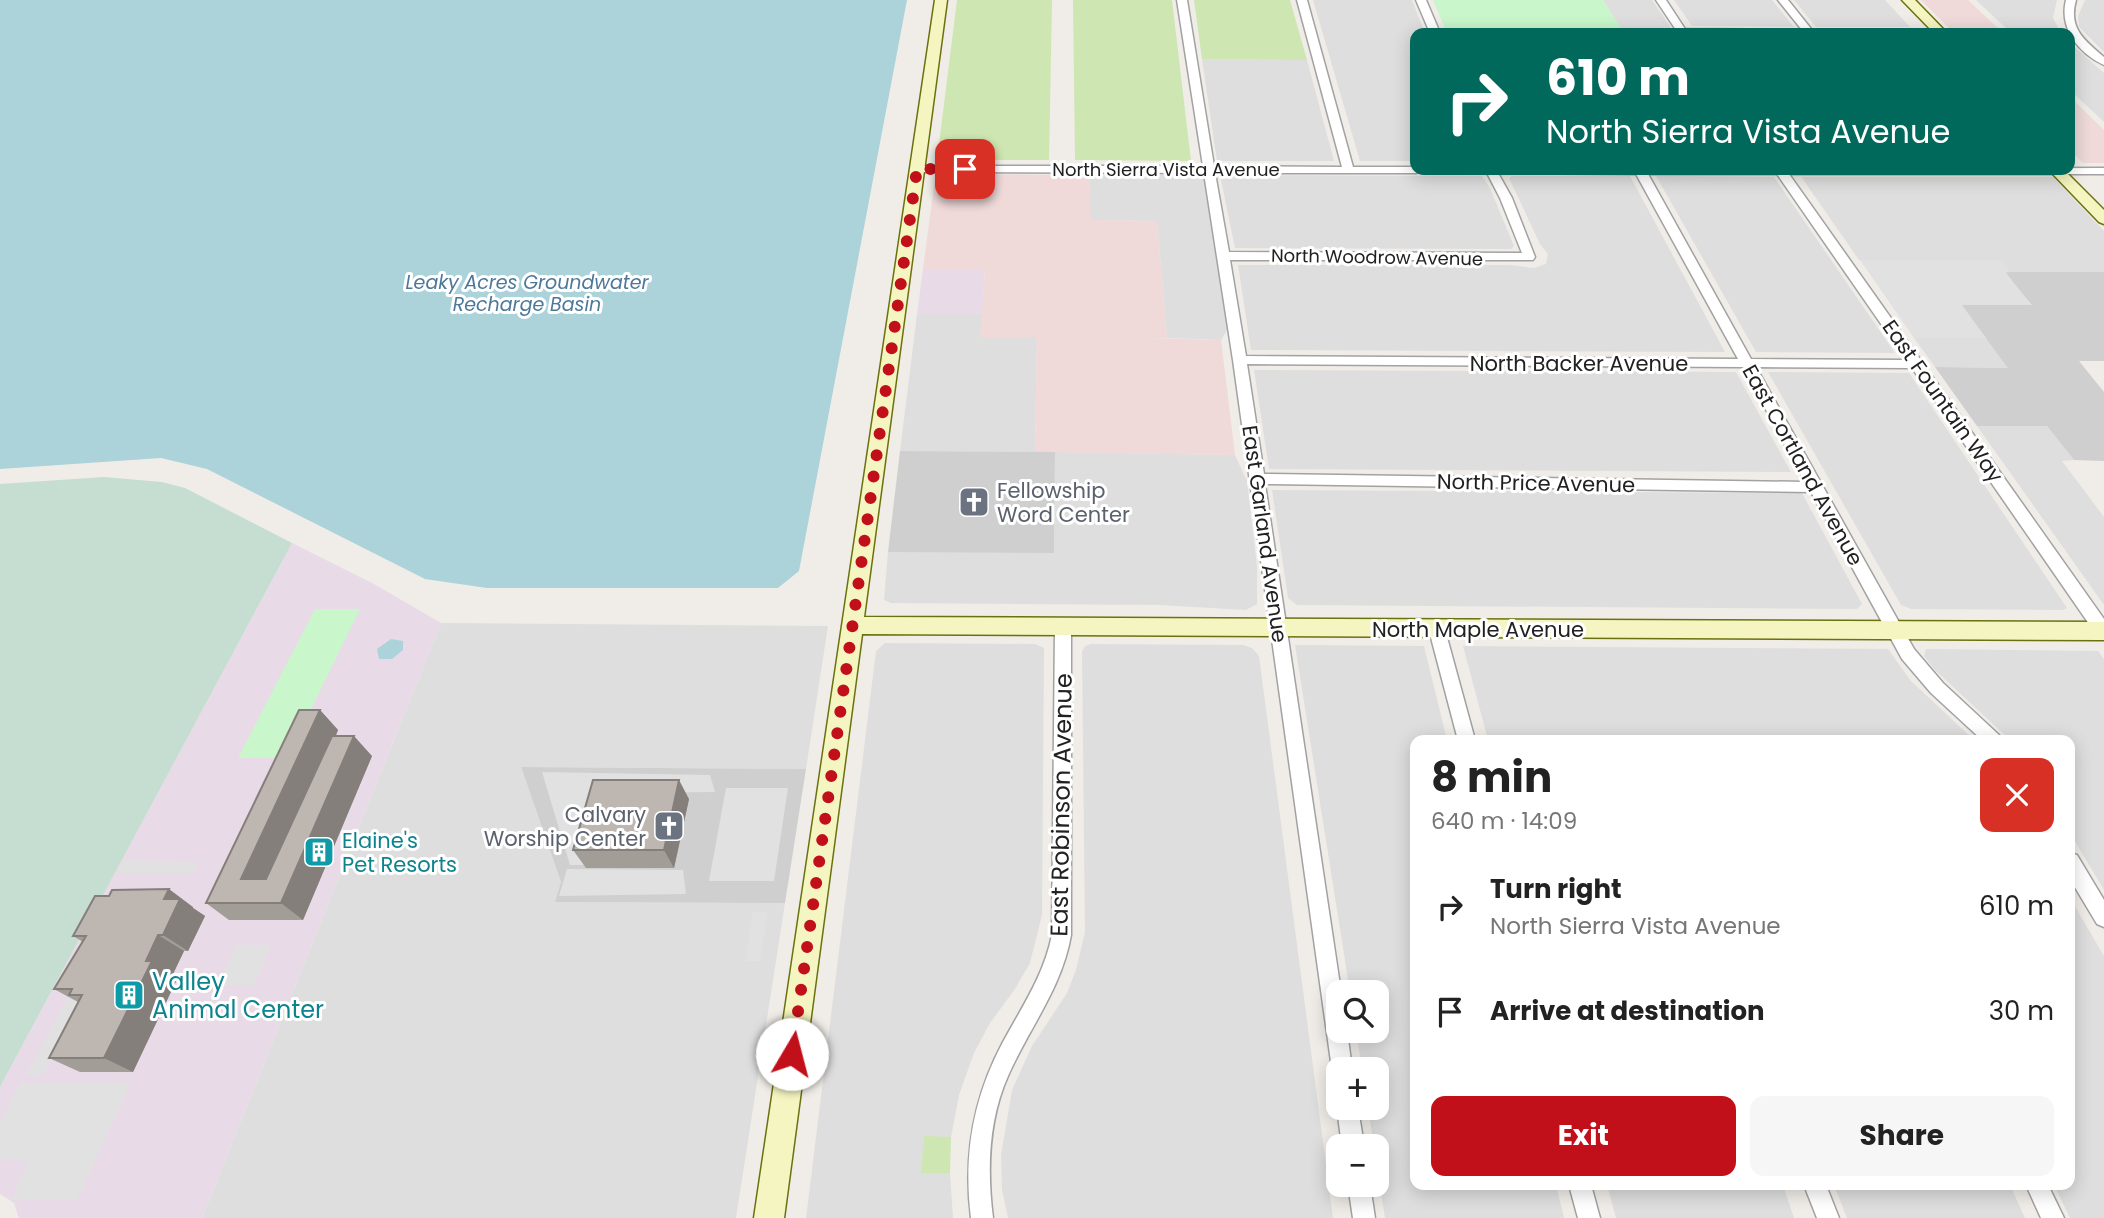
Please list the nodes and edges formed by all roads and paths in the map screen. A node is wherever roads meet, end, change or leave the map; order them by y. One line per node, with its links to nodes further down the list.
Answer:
1 (941, 0): 18 (street)
2 (1182, 0): 19 (street, East Garland Avenue)
3 (1302, 0): 20 (street)
4 (1421, 0): 10 (street)
5 (1661, 0): 11 (street)
6 (1783, 0): 12 (street)
7 (1894, 0): 13 (street)
8 (1908, 0): 14 (street)
9 (2071, 0): 15 (street)
10 (1433, 28)
11 (1679, 28)
12 (1806, 28)
13 (1921, 28)
14 (1936, 28)
15 (2071, 28)
16 (2075, 34): 17 (street)
17 (2104, 62)
18 (917, 169): 19 (street, North Sierra Vista Avenue); 37 (street)
19 (1208, 169): 20 (street, North Sierra Vista Avenue); 31 (street, East Garland Avenue)
20 (1348, 170): 21 (street, North Sierra Vista Avenue)
21 (1410, 170)
22 (2075, 170): 23 (street)
23 (2104, 172)
24 (1494, 175): 31 (street, North Woodrow Avenue)
25 (1643, 175): 33 (street, East Cortland Avenue)
26 (1784, 175): 34 (street, East Fountain Way)
27 (2070, 175): 30 (street)
28 (2073, 175): 29 (street)
29 (2104, 200)
30 (2104, 219)
31 (1224, 256): 32 (street, East Garland Avenue)
32 (1240, 360): 33 (street, North Backer Avenue); 35 (street, East Garland Avenue)
33 (1746, 364): 34 (street, North Backer Avenue); 36 (street, East Cortland Avenue)
34 (1918, 364): 42 (street, East Fountain Way)
35 (1256, 479): 36 (street, North Price Avenue); 39 (street, East Garland Avenue)
36 (1815, 487): 41 (street, East Cortland Avenue)
37 (852, 625): 38 (street, North Maple Avenue); 52 (street)
38 (1063, 627): 39 (street, North Maple Avenue); 53 (street, East Robinson Avenue)
39 (1278, 627): 40 (street, North Maple Avenue); 47 (street, East Garland Avenue)
40 (1437, 630): 41 (street, North Maple Avenue); 43 (street)
41 (1896, 631): 42 (street, North Maple Avenue); 44 (street, East Cortland Avenue)
42 (2104, 631)
43 (1466, 735)
44 (1988, 735)
45 (2075, 869): 46 (street)
46 (2104, 918)
47 (1340, 1057)
48 (1581, 1190): 55 (street)
49 (1817, 1190): 56 (street)
50 (2039, 1190): 57 (street)
51 (1361, 1197): 54 (street)
52 (769, 1218)
53 (982, 1218)
54 (1364, 1218)
55 (1589, 1218)
56 (1828, 1218)
57 (2053, 1218)

